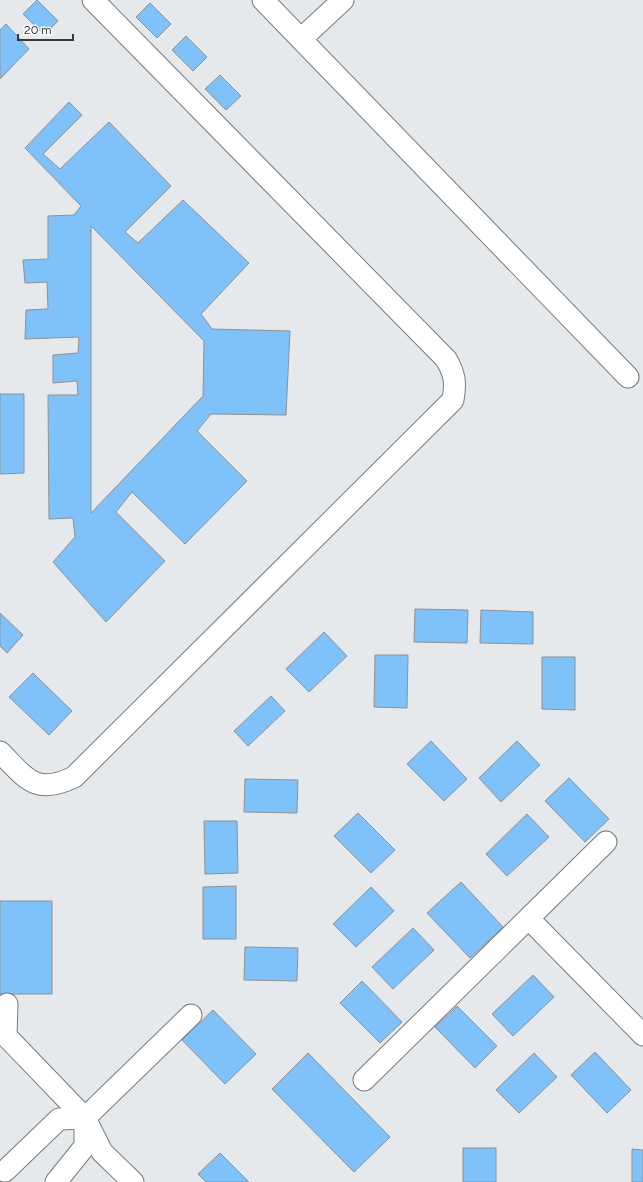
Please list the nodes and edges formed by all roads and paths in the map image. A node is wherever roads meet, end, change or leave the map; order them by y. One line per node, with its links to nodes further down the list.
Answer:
1 (93, 0): 6 (street)
2 (263, 0): 4 (street)
3 (343, 0): 4 (street)
4 (301, 39): 5 (street)
5 (628, 377)
6 (0, 752)
7 (606, 842): 8 (street)
8 (529, 919): 11 (street); 12 (street)
9 (7, 1004): 13 (street)
10 (191, 1016): 13 (street)
11 (643, 1034)
12 (364, 1080)
13 (85, 1118): 14 (street); 15 (street); 16 (street)
14 (7, 1173)
15 (56, 1182)
16 (133, 1182)

